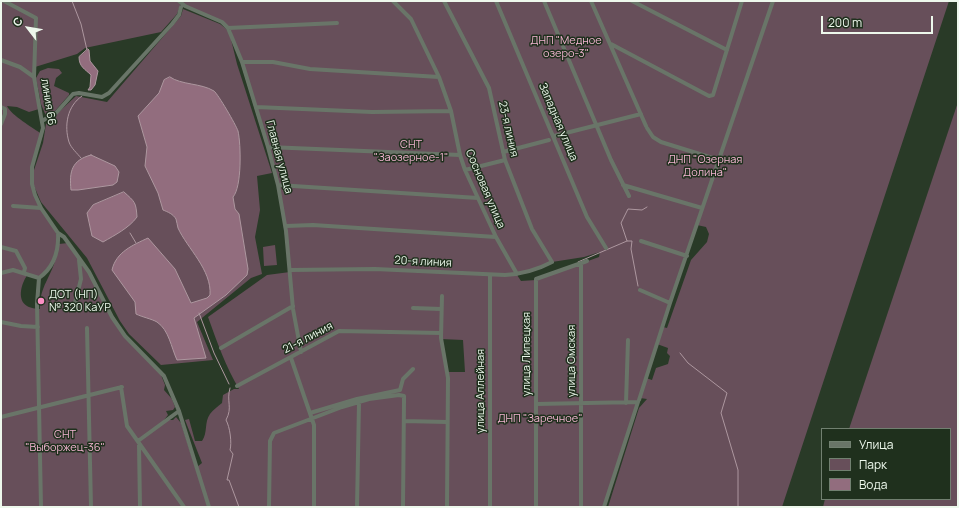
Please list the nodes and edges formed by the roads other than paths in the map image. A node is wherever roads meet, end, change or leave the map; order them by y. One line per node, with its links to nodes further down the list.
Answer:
1 (4, 1): 18 (street, линия 66)
2 (179, 1): 13 (street)
3 (393, 1): 19 (street, Сосновая улица)
4 (444, 1): 30 (street, 23-я линия)
5 (496, 1): 27 (street, Западная улица)
6 (544, 1): 26 (street)
7 (592, 1): 14 (street)
8 (632, 1): 15 (street)
9 (742, 1): 15 (street)
10 (773, 1): 33 (street)
11 (181, 7): 24 (street)
12 (337, 23): 13 (street)
13 (228, 28): 17 (street, Главная улица)
14 (611, 44): 15 (street); 23 (street)
15 (727, 50)
16 (1, 60): 18 (street)
17 (242, 62): 19 (street); 20 (street, Главная улица)
18 (34, 77): 24 (street, линия 66)
19 (438, 77): 22 (street, Сосновая улица)
20 (256, 106): 22 (street); 29 (street, Главная улица)
21 (1, 107): 25 (street)
22 (451, 111): 31 (street, Сосновая улица)
23 (641, 114): 26 (street); 33 (street)
24 (42, 121): 40 (street, линия 66)
25 (1, 124)
26 (596, 126): 27 (street); 36 (street)
27 (554, 136): 49 (street, Западная улица)
28 (549, 140): 30 (street)
29 (268, 147): 31 (street); 35 (street, Главная улица)
30 (503, 152): 32 (street, 23-я линия)
31 (460, 155): 34 (street, Сосновая улица)
32 (505, 160): 34 (street); 53 (street, 23-я линия)
33 (718, 160): 41 (street)
34 (465, 170): 38 (street, Сосновая улица)
35 (278, 185): 38 (street); 42 (street, Главная улица)
36 (623, 185): 37 (street); 41 (street)
37 (629, 196)
38 (478, 198): 44 (street, Сосновая улица)
39 (13, 206): 40 (street)
40 (41, 208): 43 (street, линия 66)
41 (702, 208): 50 (street)
42 (286, 226): 44 (street); 55 (street, Главная улица)
43 (58, 233): 46 (street, линия 66); 47 (street)
44 (496, 237): 58 (street, Сосновая улица)
45 (641, 241): 50 (street)
46 (68, 242): 47 (street); 51 (street, линия 66)
47 (59, 244): 60 (street)
48 (1, 248): 56 (street)
49 (606, 248)
50 (687, 256): 63 (street)
51 (79, 260): 65 (street); 85 (street, линия 66)
52 (587, 261): 54 (street, улица Липецкая)
53 (552, 262): 58 (street, 20-я линия)
54 (581, 264): 82 (street, улица Липецкая); 83 (street, улица Омская)
55 (290, 270): 59 (street, 20-я линия); 64 (street, Главная улица)
56 (24, 272): 57 (street); 60 (street)
57 (1, 273)
58 (517, 274): 59 (street, 20-я линия)
59 (490, 275): 101 (street, улица Аллейная)
60 (39, 278): 69 (street)
61 (640, 290): 63 (street)
62 (442, 296): 67 (street)
63 (670, 303): 79 (street)
64 (293, 306): 73 (street); 74 (street, Главная улица)
65 (74, 307)
66 (413, 308): 67 (street)
67 (441, 309): 71 (street)
68 (1, 322): 69 (street)
69 (38, 327): 84 (street)
70 (87, 328): 78 (street)
71 (441, 333): 74 (street, 21-я линия); 89 (street)
72 (628, 340): 81 (street)
73 (221, 348)
74 (301, 352): 75 (street, 21-я линия)
75 (291, 358): 77 (street, 21-я линия); 86 (street)
76 (413, 369): 86 (street)
77 (237, 386)
78 (87, 396): 84 (street); 90 (street); 92 (street)
79 (638, 401): 81 (street); 104 (street)
80 (359, 403): 86 (street); 88 (street); 98 (street)
81 (626, 403): 83 (street)
82 (536, 404): 83 (street); 102 (street, улица Липецкая)
83 (581, 404): 103 (street, улица Омская)
84 (40, 407): 87 (street); 91 (street)
85 (179, 411): 90 (street); 95 (street, линия 66)
86 (311, 416): 96 (street); 97 (street)
87 (1, 417)
88 (404, 421): 89 (street); 99 (street)
89 (447, 422): 100 (street)
90 (139, 442): 93 (street); 94 (street)
91 (42, 507)
92 (90, 507)
93 (140, 507)
94 (184, 507)
95 (210, 507)
96 (269, 507)
97 (314, 507)
98 (357, 507)
99 (403, 507)
100 (447, 507)
101 (490, 507)
102 (536, 507)
103 (581, 507)
104 (604, 507)

